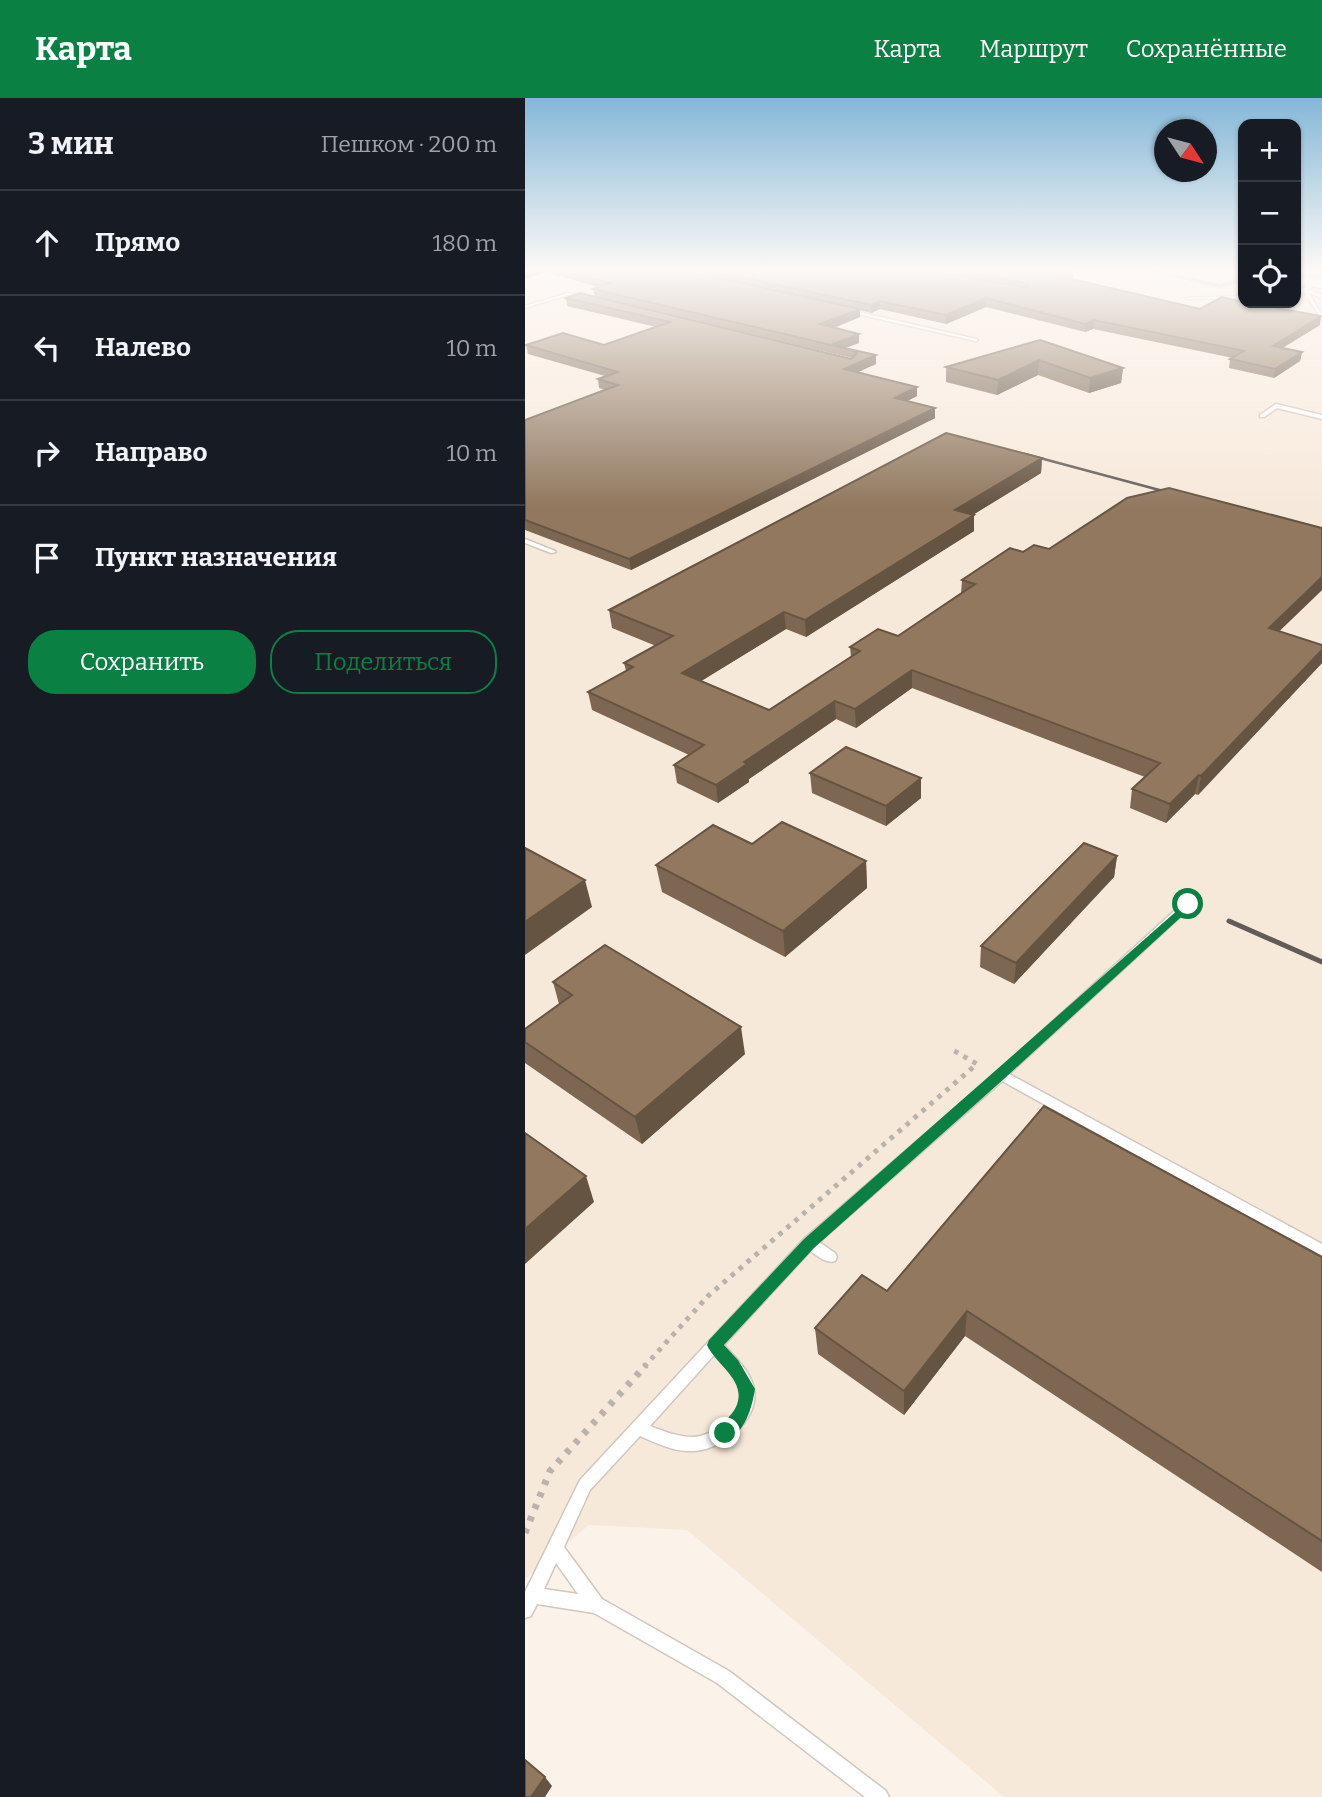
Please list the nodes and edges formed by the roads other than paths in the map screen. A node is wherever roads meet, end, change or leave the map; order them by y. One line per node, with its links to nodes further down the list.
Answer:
1 (1262, 416): 2 (lane)
2 (1322, 417)
3 (525, 541): 4 (lane)
4 (553, 552)
5 (1188, 904): 6 (lane)
6 (1001, 1075): 7 (lane); 8 (lane)
7 (809, 1243): 9 (lane); 10 (lane)
8 (1322, 1251)
9 (830, 1257)
10 (714, 1345): 11 (lane); 11 (lane)
11 (637, 1429): 12 (lane)
12 (555, 1548): 13 (lane); 14 (lane)
13 (529, 1602): 14 (lane)
14 (596, 1605): 15 (lane)
15 (880, 1797)

